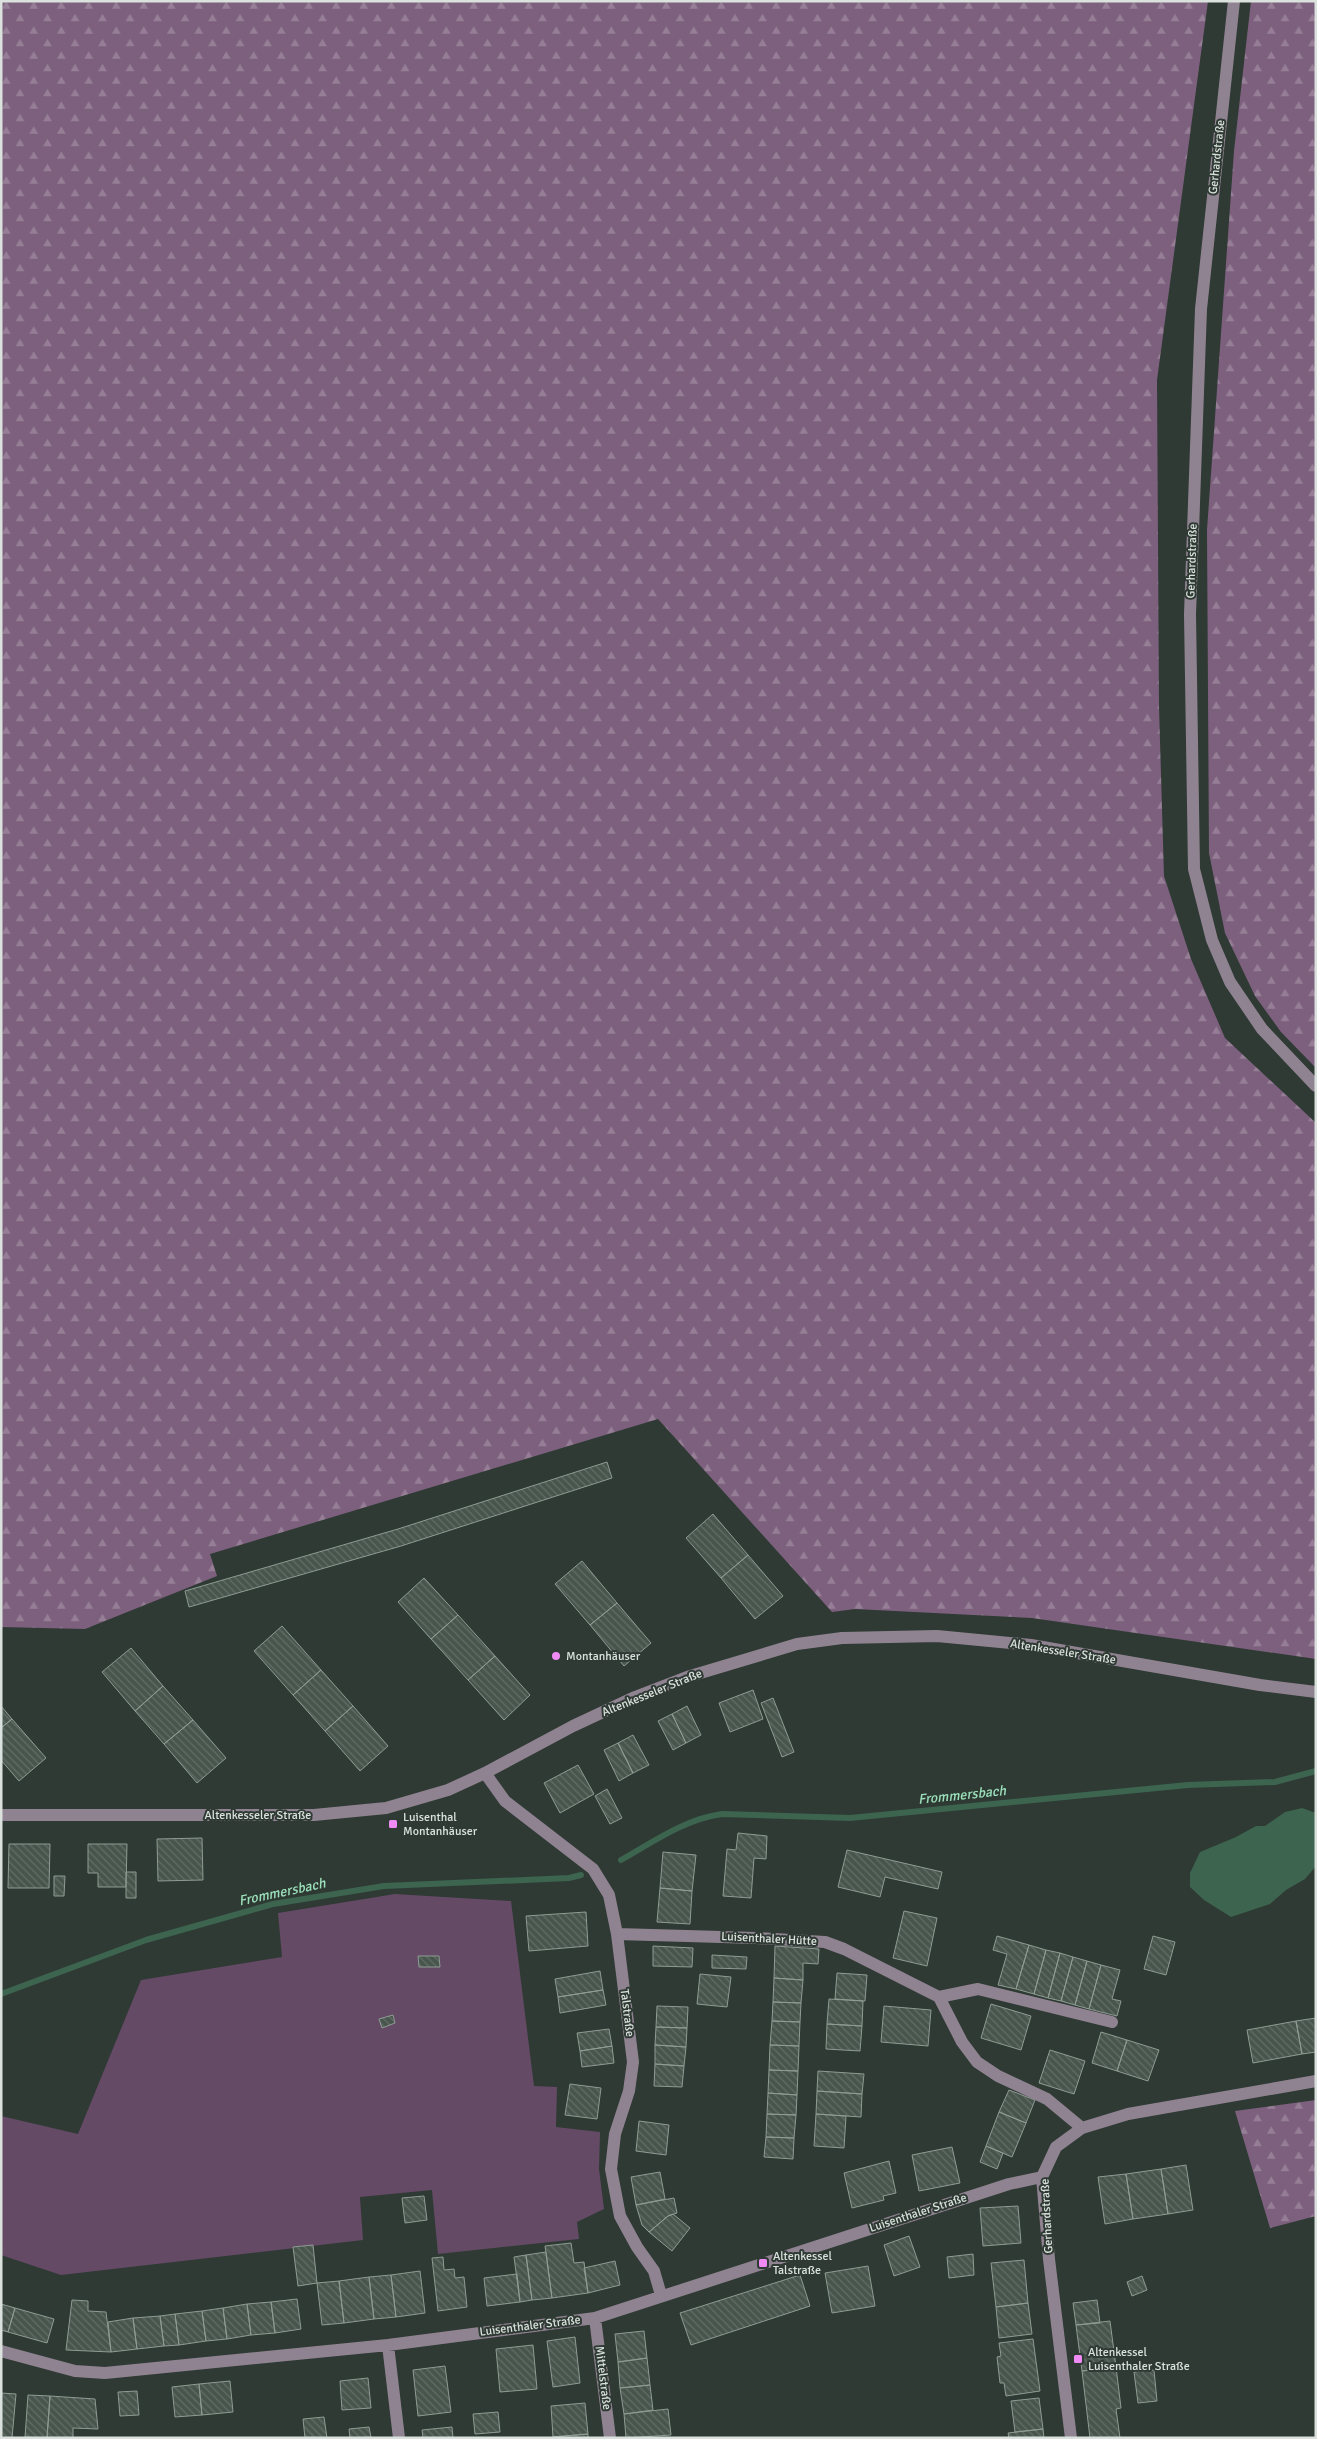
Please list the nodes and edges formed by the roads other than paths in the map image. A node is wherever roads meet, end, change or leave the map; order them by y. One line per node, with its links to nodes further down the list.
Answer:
1 (1234, 1): 2 (street, Gerhardstraße)
2 (1316, 1086)
3 (1316, 1692): 4 (street, Altenkesseler Straße)
4 (485, 1773): 5 (street, Altenkesseler Straße); 6 (street, Talstraße)
5 (1, 1815)
6 (617, 1934): 7 (street, Luisenthaler Hütte); 12 (street, Talstraße)
7 (939, 1997): 8 (street); 10 (street)
8 (1112, 2022)
9 (1316, 2081): 10 (street, Gerhardstraße)
10 (1082, 2128): 11 (street, Gerhardstraße)
11 (1042, 2177): 12 (street, Luisenthaler Straße); 18 (street, Gerhardstraße)
12 (660, 2295): 13 (street, Luisenthaler Straße)
13 (595, 2318): 14 (street, Luisenthaler Straße); 17 (street, Mittelstraße)
14 (388, 2345): 15 (street, Luisenthaler Straße); 16 (street)
15 (1, 2351)
16 (399, 2438)
17 (610, 2438)
18 (1071, 2438)

